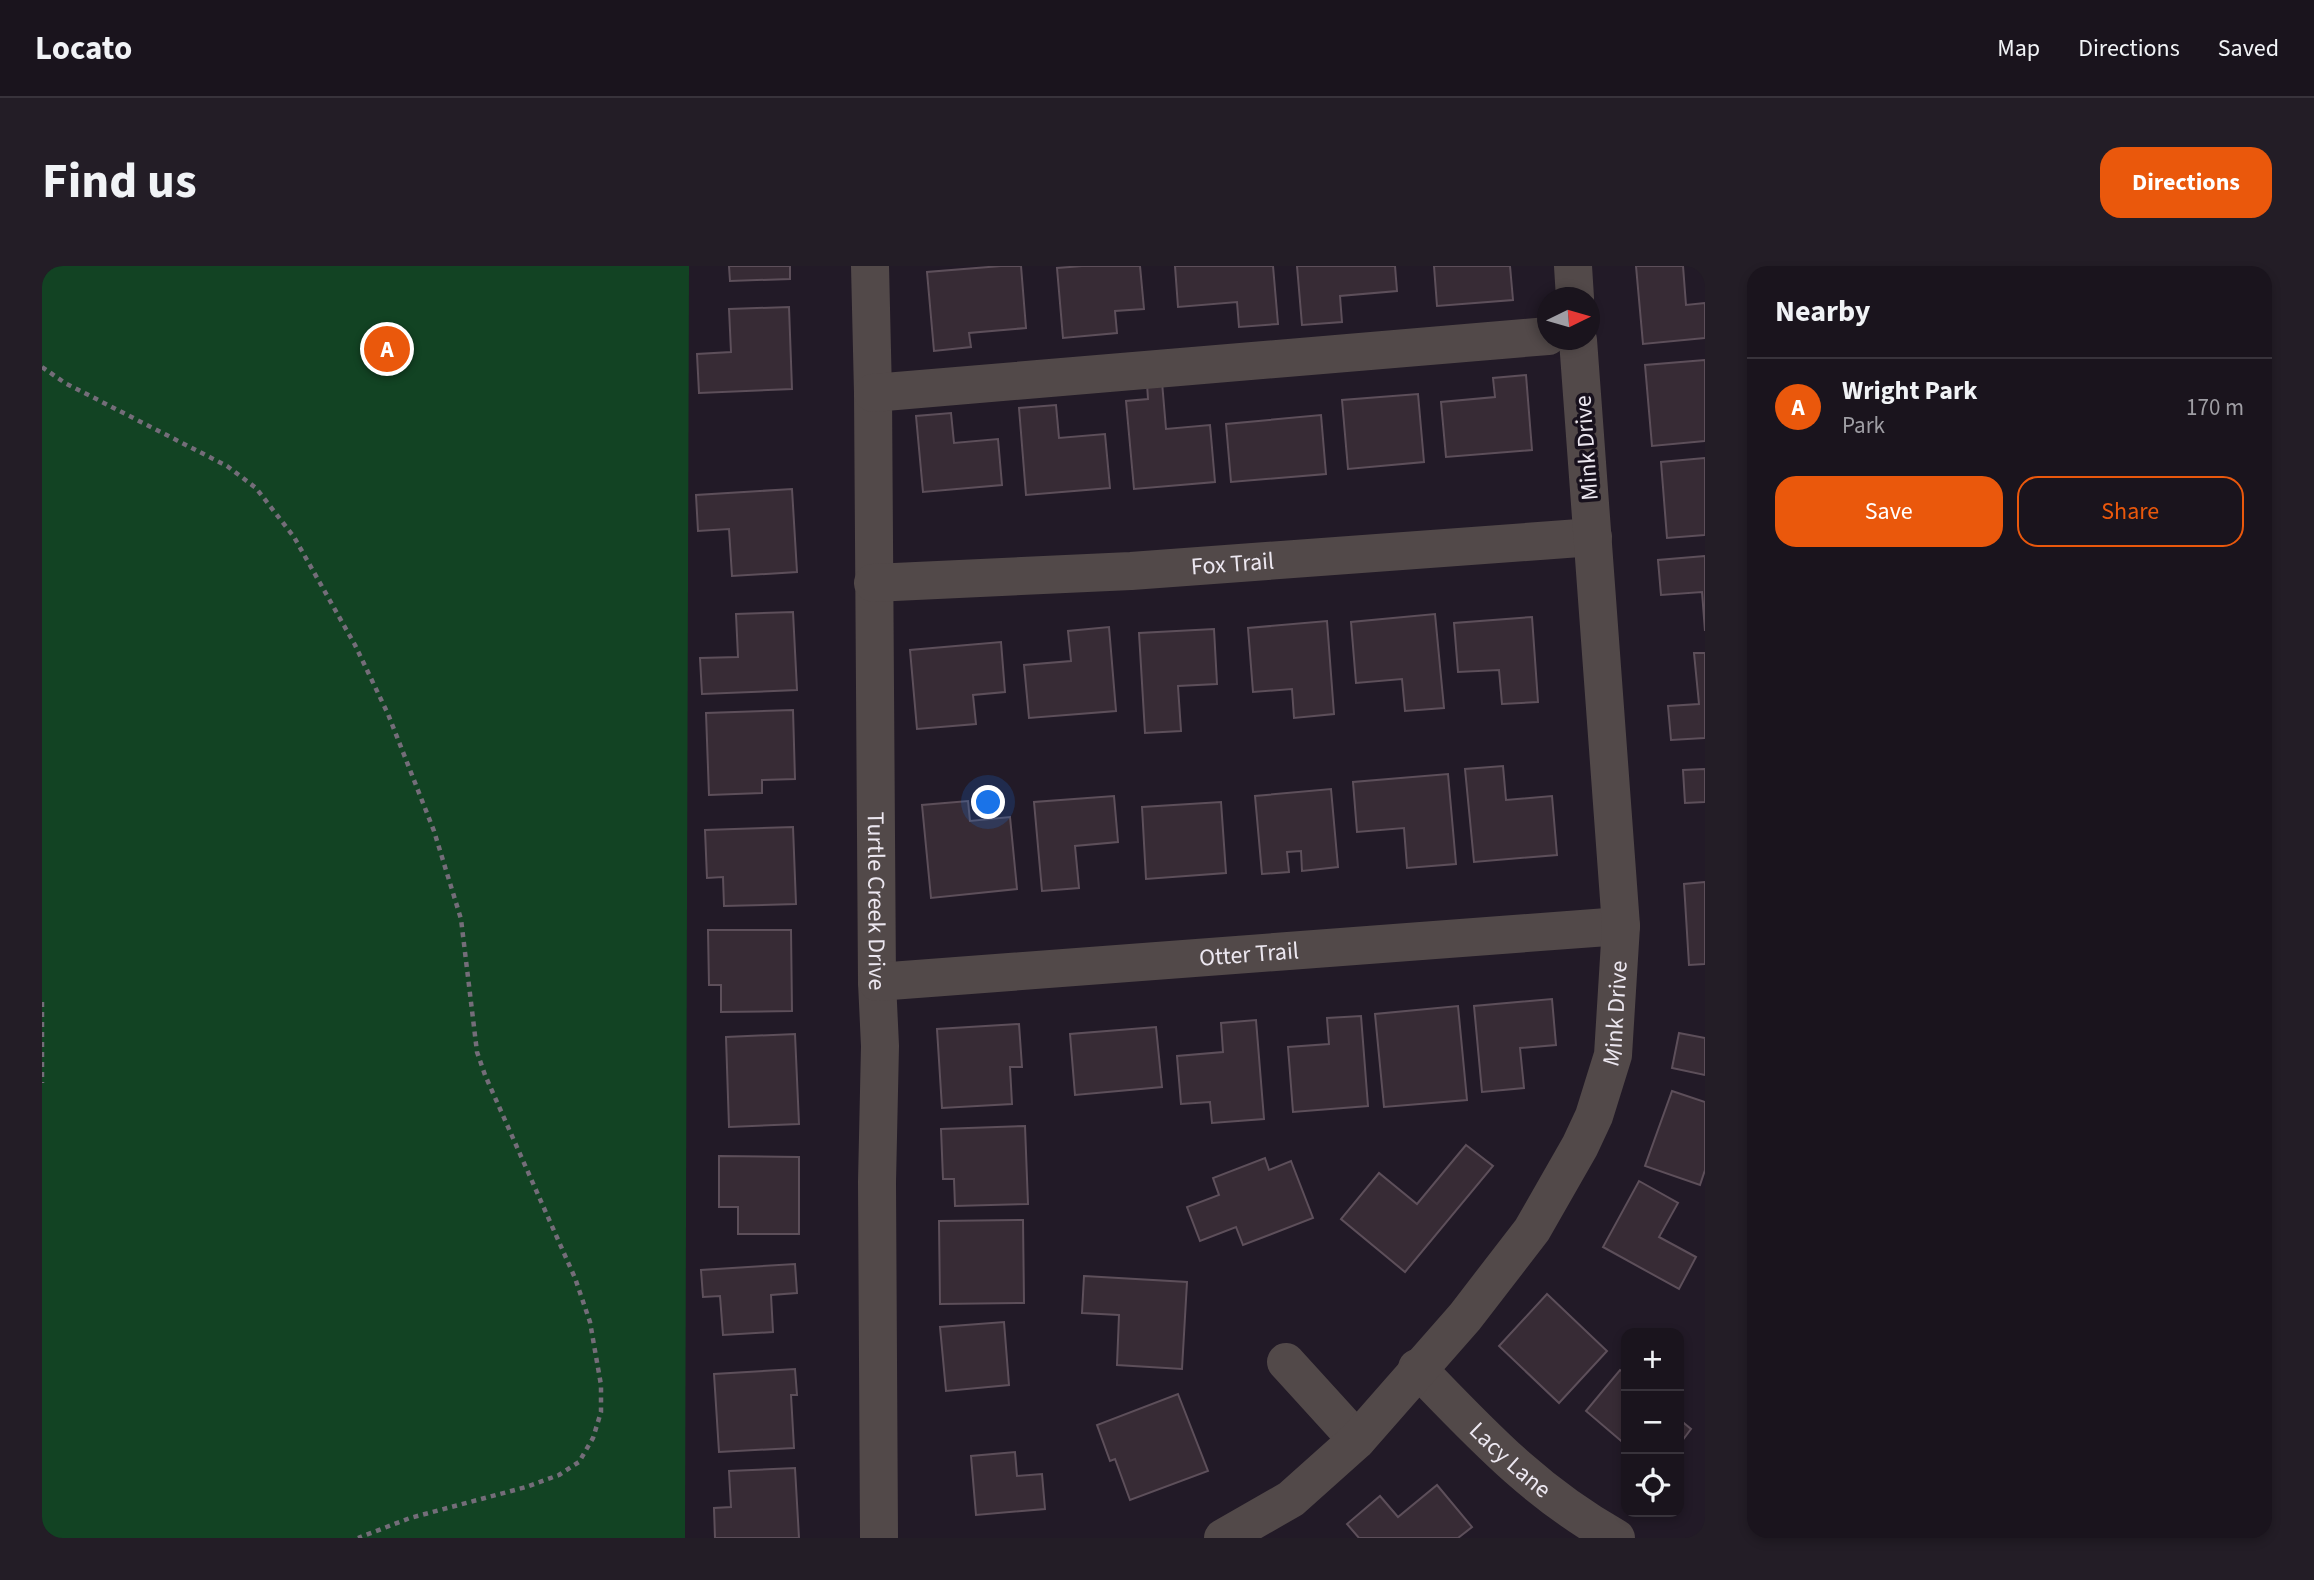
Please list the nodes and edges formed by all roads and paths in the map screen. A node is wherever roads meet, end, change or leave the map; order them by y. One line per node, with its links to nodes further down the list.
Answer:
1 (870, 266): 7 (street, Turtle Creek Drive)
2 (1573, 266): 3 (street)
3 (1574, 287)
4 (1537, 337): 7 (street)
5 (1579, 350): 8 (street, Mink Drive)
6 (42, 367): 17 (path)
7 (873, 393): 9 (street, Turtle Creek Drive)
8 (1593, 537): 9 (street, Fox Trail); 10 (street, Mink Drive)
9 (873, 583): 11 (street, Turtle Creek Drive)
10 (1621, 926): 11 (street, Otter Trail); 15 (street, Mink Drive)
11 (877, 982): 18 (street, Turtle Creek Drive)
12 (42, 1002): 13 (path)
13 (42, 1083)
14 (1286, 1362): 16 (street)
15 (1418, 1368): 16 (street, Mink Drive); 20 (street, Lacy Lane)
16 (1357, 1440): 19 (street, Mink Drive)
17 (358, 1538)
18 (879, 1538)
19 (1223, 1538)
20 (1616, 1538)

